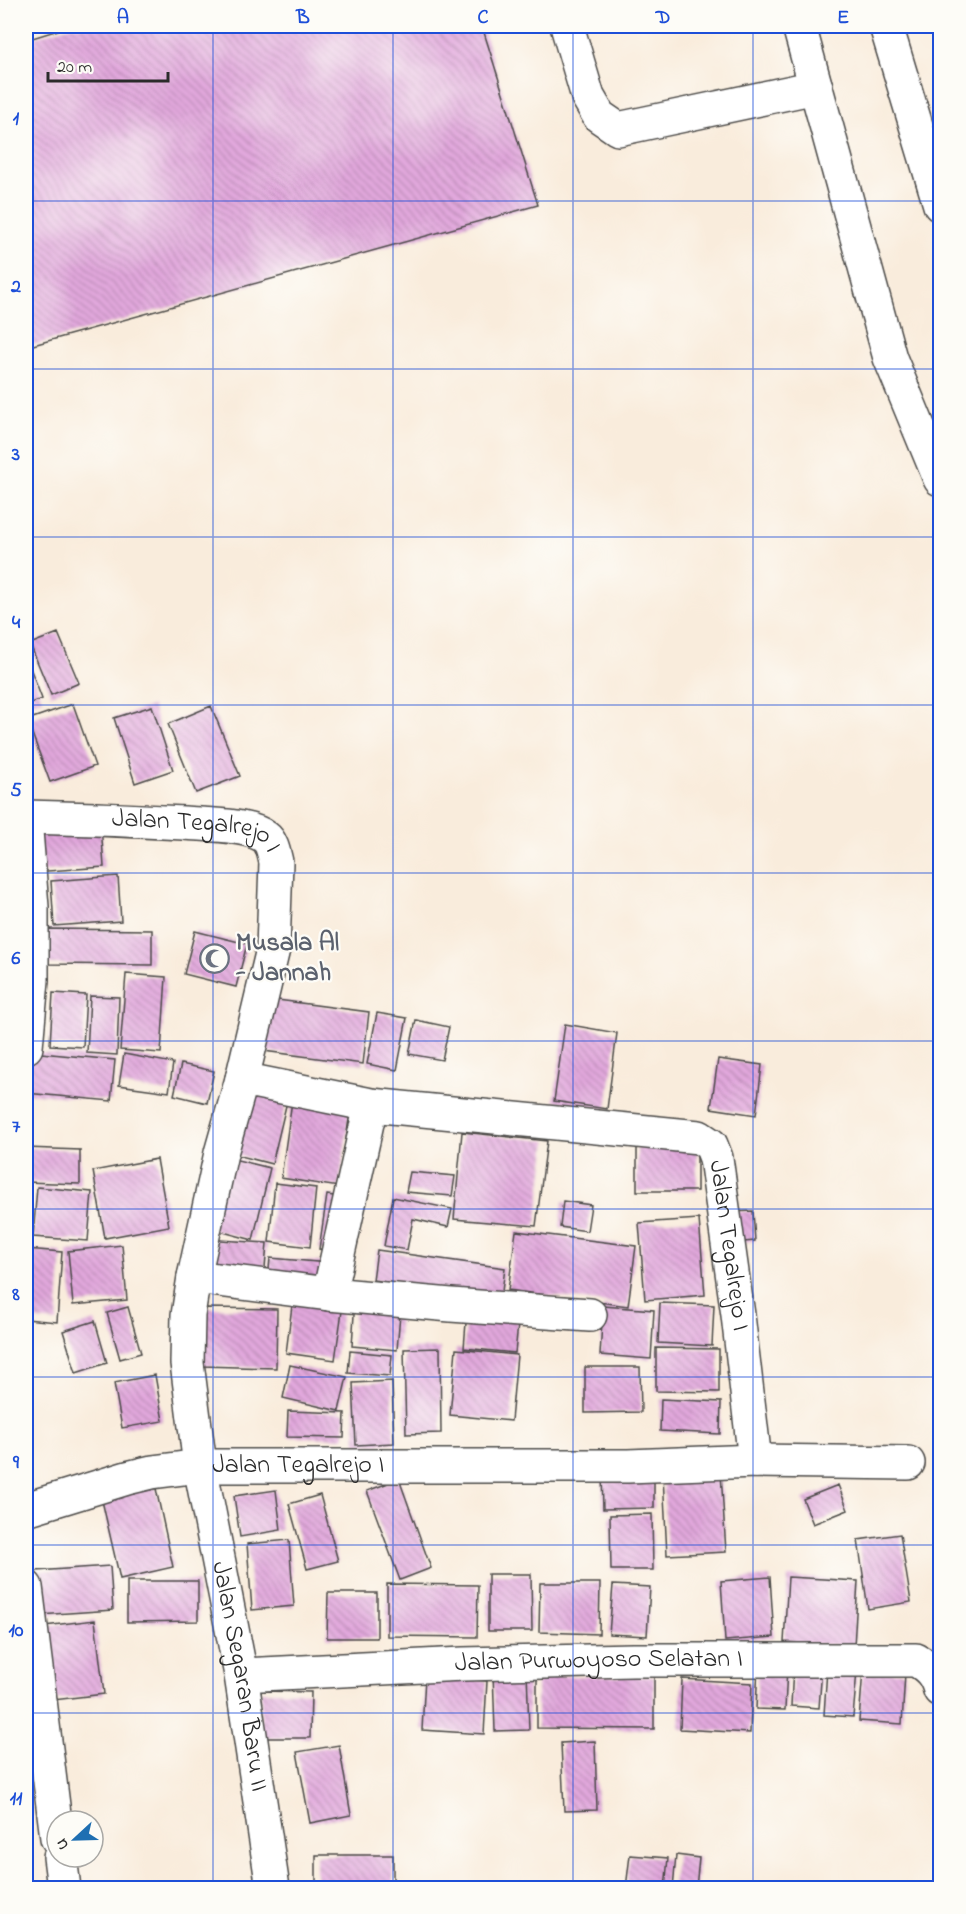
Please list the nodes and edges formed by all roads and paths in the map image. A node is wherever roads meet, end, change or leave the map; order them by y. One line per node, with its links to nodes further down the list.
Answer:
1 (567, 26): 4 (street)
2 (799, 26): 4 (street)
3 (886, 26): 5 (street)
4 (816, 87): 6 (street)
5 (940, 205)
6 (938, 469)
7 (26, 818): 10 (street, Jalan Tegalrejo I)
8 (26, 831): 9 (street)
9 (26, 1047)
10 (242, 1079): 11 (street, Jalan Tegalrejo I); 12 (street, Jalan Tegalrejo I)
11 (371, 1105): 13 (street); 15 (street, Jalan Tegalrejo I)
12 (194, 1277): 13 (street); 17 (street, Jalan Tegalrejo I)
13 (329, 1293): 14 (street)
14 (590, 1315)
15 (755, 1461): 16 (street, Jalan Tegalrejo I); 17 (street, Jalan Tegalrejo I)
16 (908, 1463)
17 (200, 1466): 18 (street); 20 (street, Jalan Segaran Baru II)
18 (26, 1509)
19 (26, 1587): 22 (street)
20 (241, 1675): 21 (street, Jalan Purwoyoso Selatan I); 25 (street, Jalan Segaran Baru II)
21 (940, 1690)
22 (53, 1809)
23 (62, 1869): 24 (street)
24 (64, 1888)
25 (273, 1888)

